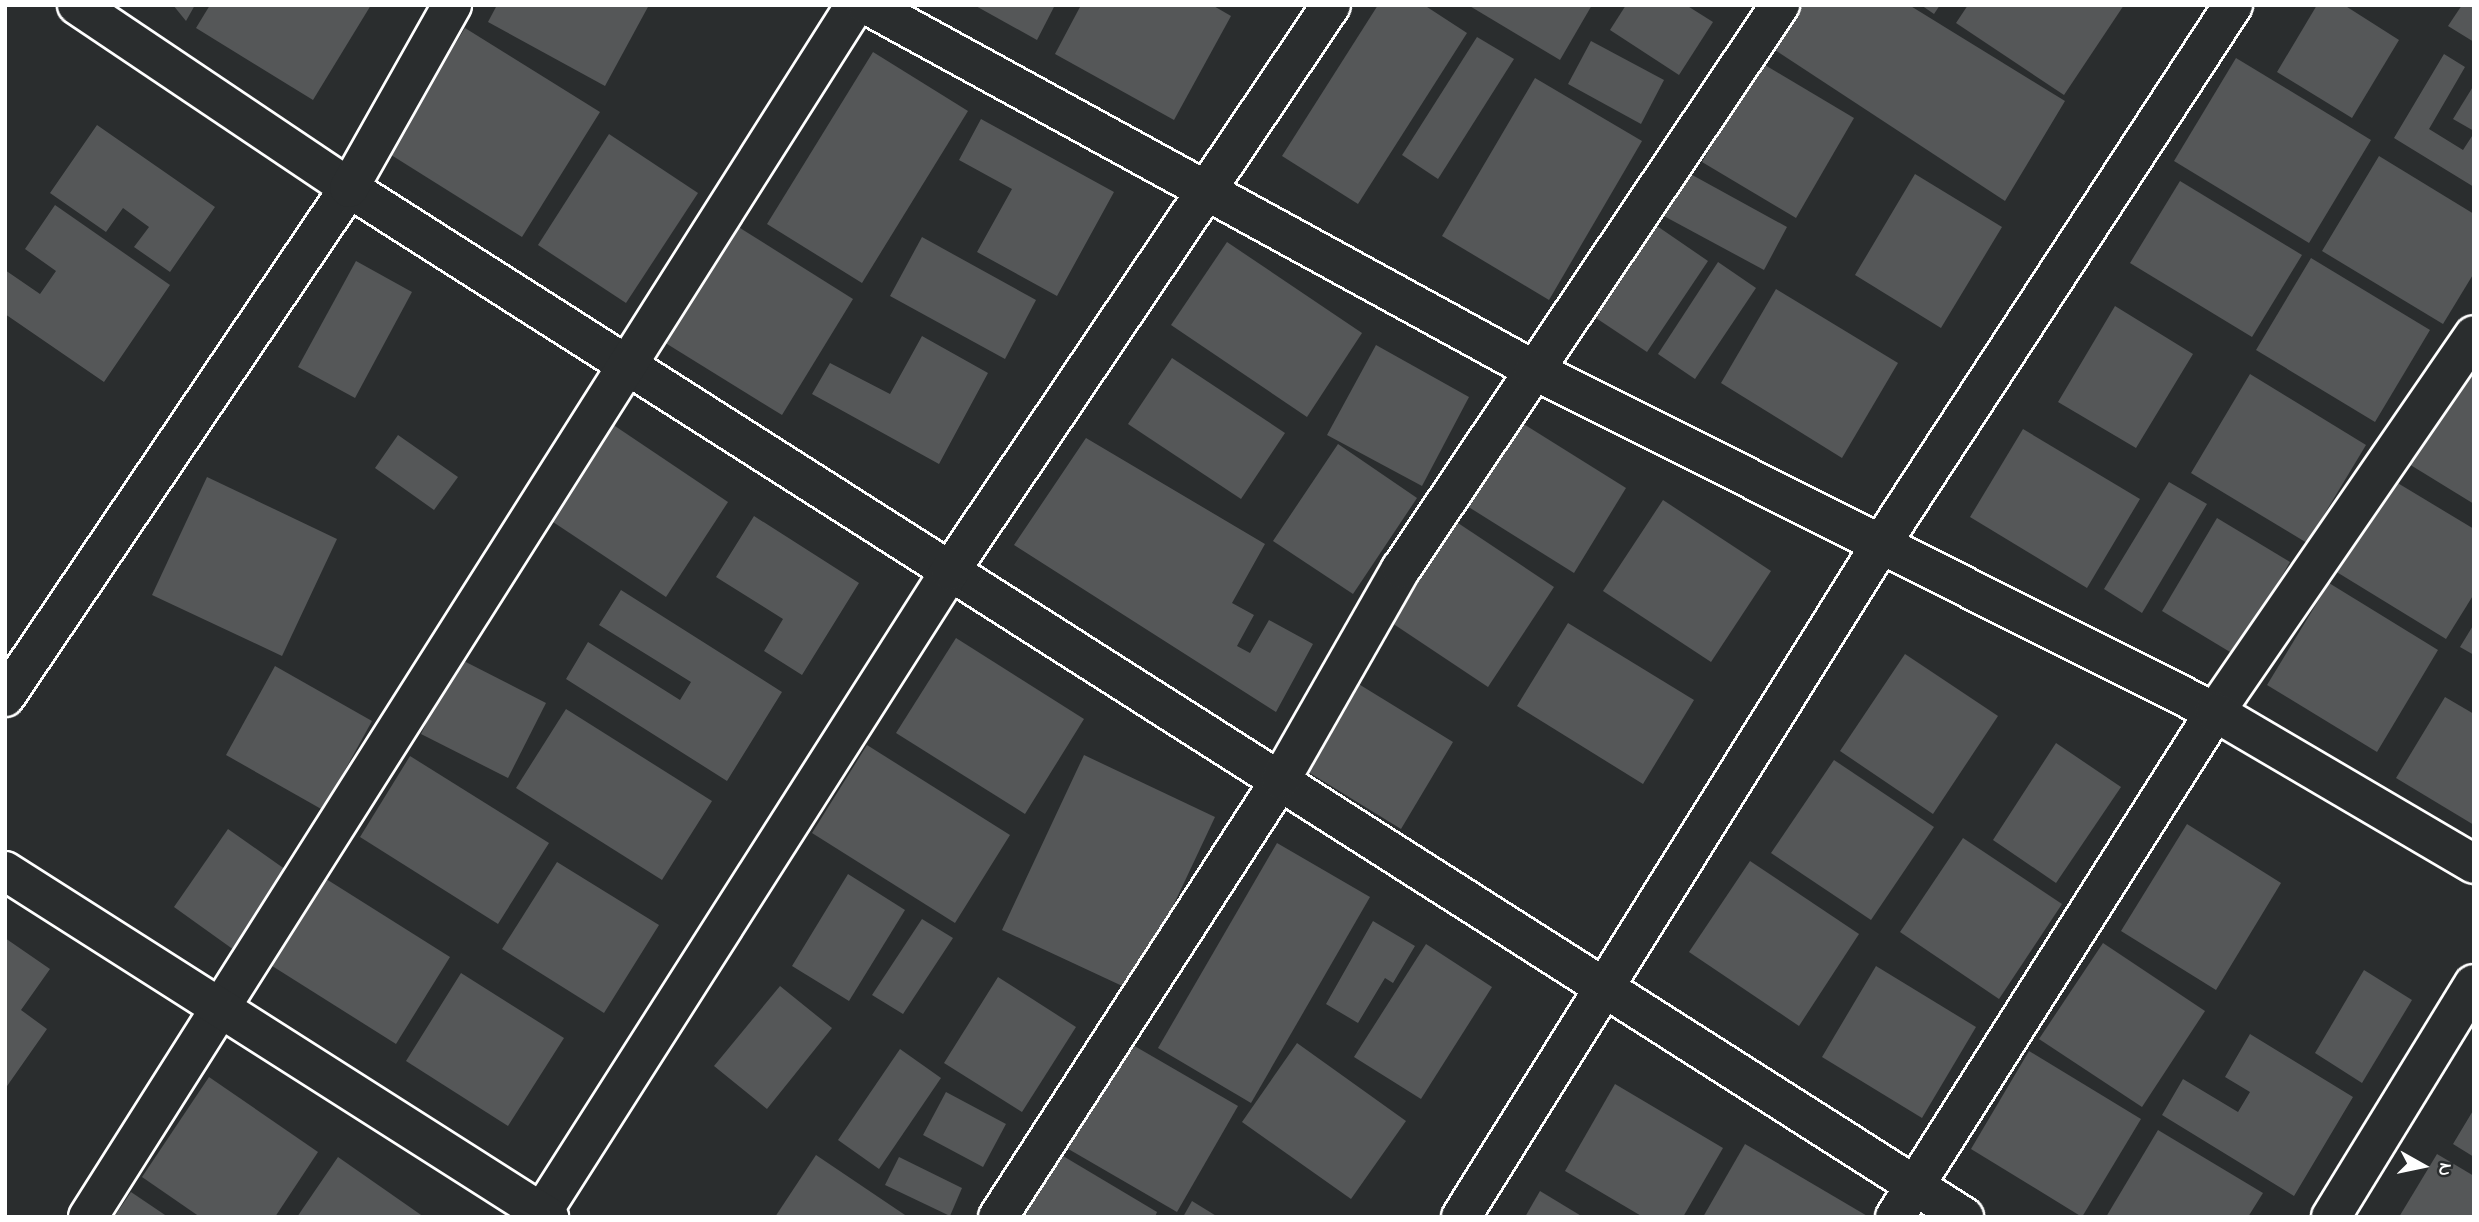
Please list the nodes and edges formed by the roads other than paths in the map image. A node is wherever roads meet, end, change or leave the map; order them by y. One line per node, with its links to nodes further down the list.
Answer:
1 (77, 5): 8 (street)
2 (452, 5): 8 (street)
3 (855, 5): 11 (street)
4 (867, 5): 9 (street)
5 (1331, 5): 9 (street)
6 (1780, 5): 12 (street)
7 (2233, 5): 13 (street)
8 (349, 188): 11 (street); 15 (street)
9 (1207, 196): 12 (street); 14 (street)
10 (2474, 335): 16 (street)
11 (627, 366): 14 (street); 22 (street)
12 (1534, 370): 13 (street); 17 (street)
13 (1881, 544): 16 (street); 21 (street)
14 (950, 571): 17 (street); 24 (street)
15 (5, 697)
16 (2214, 712): 18 (street); 23 (street)
17 (1281, 779): 21 (street); 26 (street)
18 (2474, 864)
19 (5, 871): 22 (street)
20 (2474, 984): 30 (street)
21 (1605, 993): 23 (street); 27 (street)
22 (218, 1006): 24 (street); 25 (street)
23 (1915, 1185): 28 (street); 29 (street)
24 (543, 1215)
25 (88, 1217)
26 (998, 1217)
27 (1461, 1217)
28 (1895, 1217)
29 (1964, 1217)
30 (2331, 1217)

